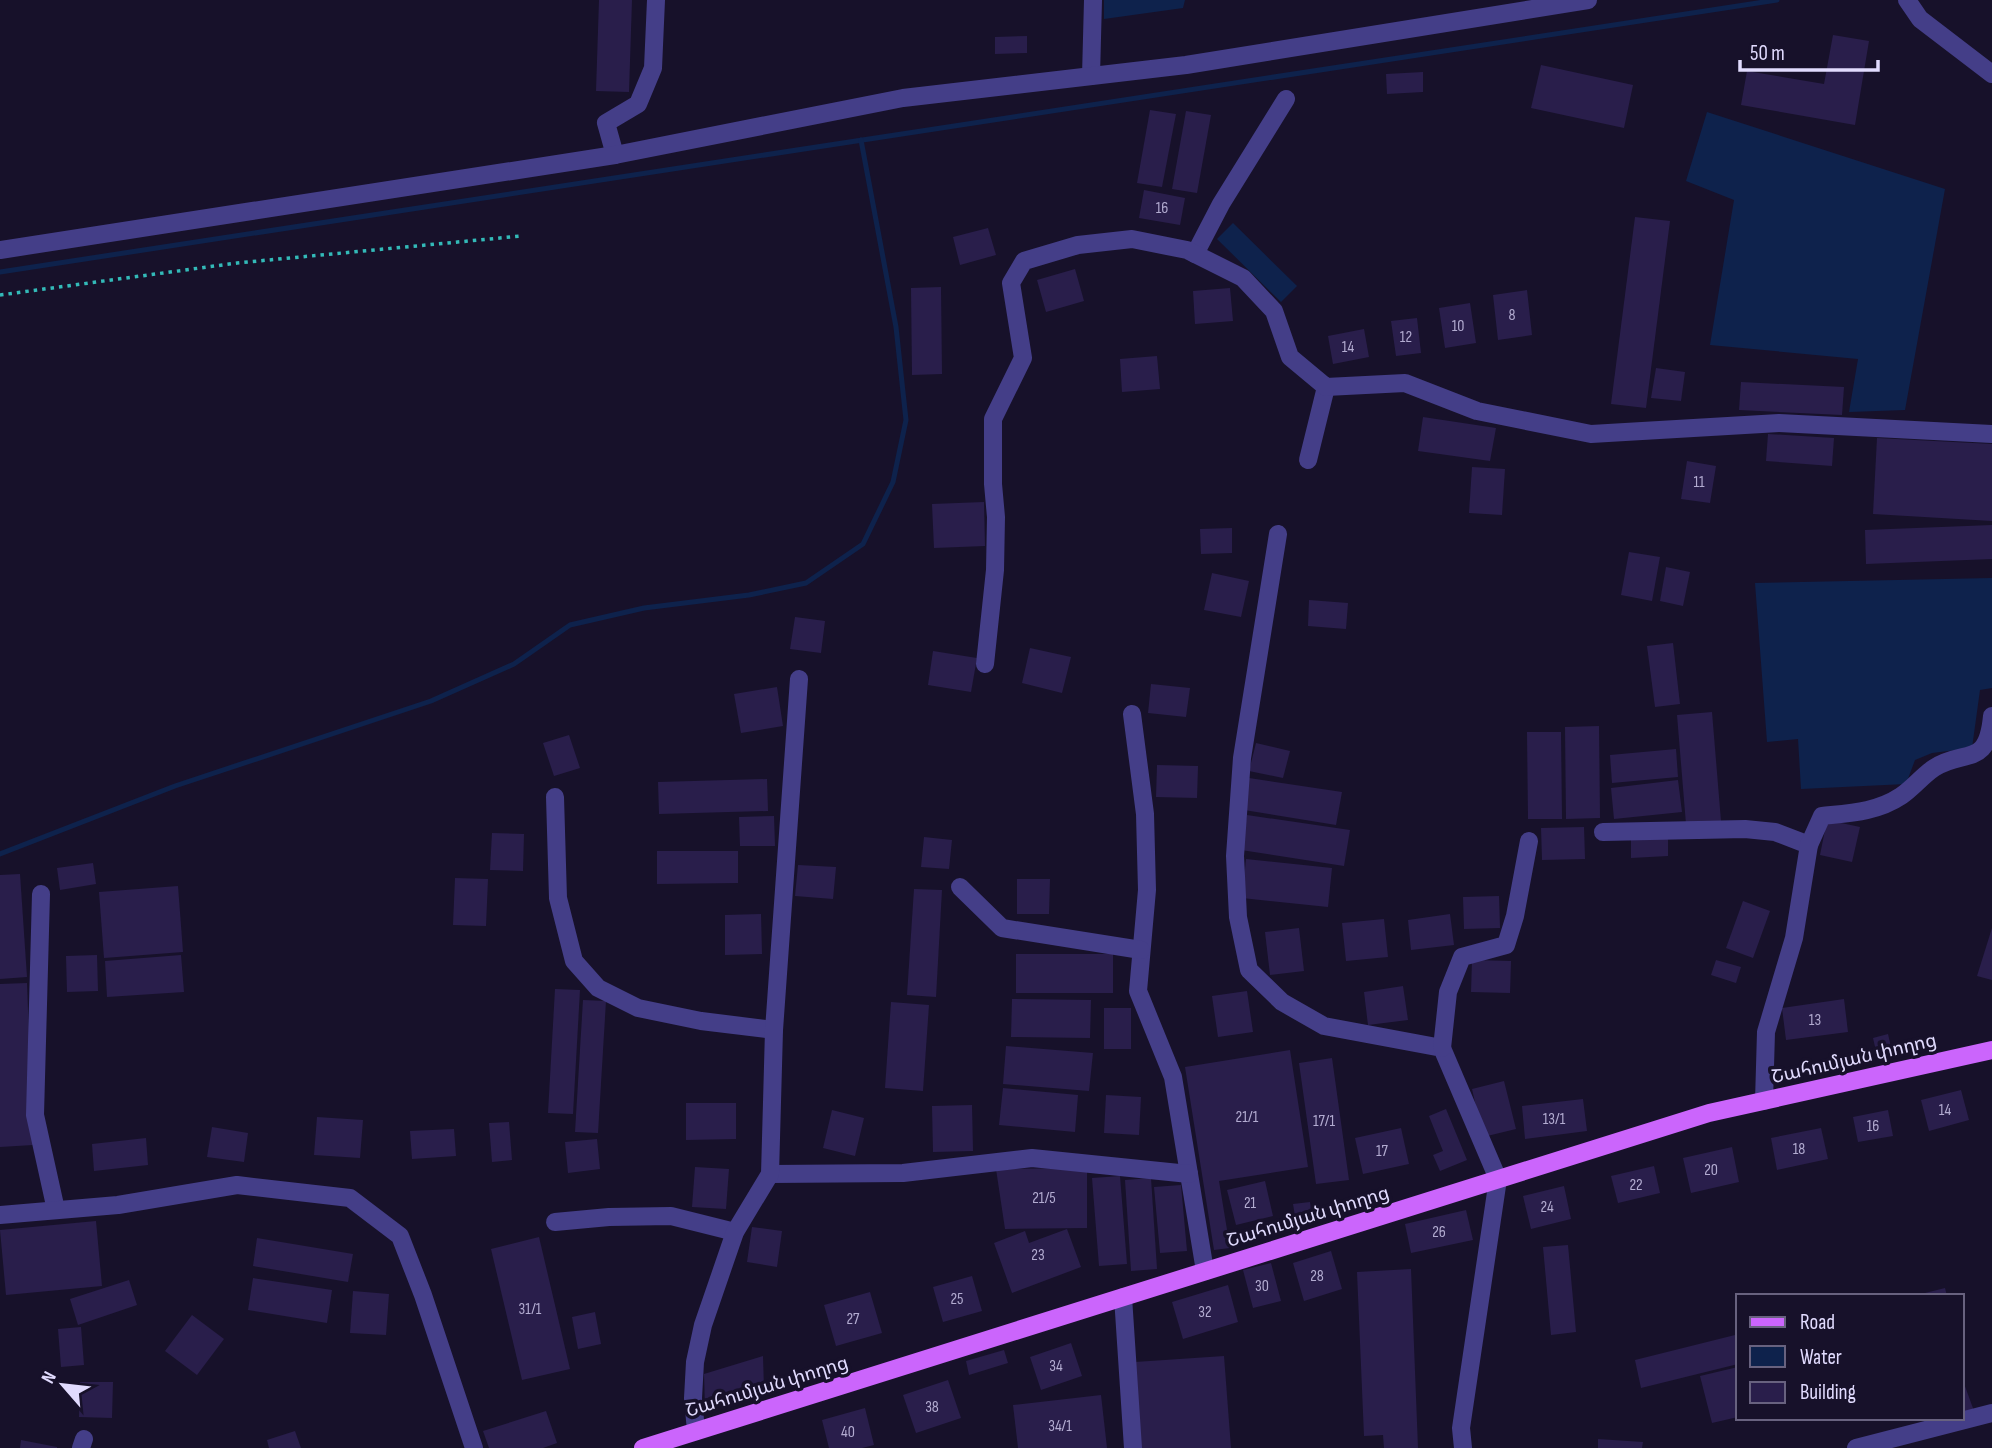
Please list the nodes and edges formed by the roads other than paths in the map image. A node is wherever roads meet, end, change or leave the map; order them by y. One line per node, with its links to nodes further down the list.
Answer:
1 (656, 0): 8 (street)
2 (1093, 0): 6 (street)
3 (1588, 0): 6 (street)
4 (1907, 0): 5 (street)
5 (1992, 74)
6 (1091, 76): 8 (street)
7 (1286, 99): 10 (street)
8 (615, 155): 9 (street)
9 (0, 250)
10 (1195, 254): 11 (street); 15 (street)
11 (1326, 387): 12 (street); 13 (street)
12 (1992, 435)
13 (1308, 460)
14 (1278, 534): 27 (street)
15 (985, 664)
16 (799, 678): 26 (street)
17 (1132, 714): 25 (street)
18 (1992, 716): 22 (street)
19 (555, 797): 26 (street)
20 (1603, 832): 22 (street)
21 (1529, 841): 27 (street)
22 (1810, 845): 29 (street)
23 (960, 887): 25 (street)
24 (41, 894): 33 (street)
25 (1141, 950): 31 (street)
26 (774, 1031): 30 (street)
27 (1441, 1048): 32 (street)
28 (1992, 1050): 29 (main road, Շահումյան փողոց)
29 (1764, 1101): 32 (main road, Շահումյան փողոց)
30 (770, 1174): 31 (street); 36 (street)
31 (1189, 1174): 37 (street)
32 (1498, 1180): 37 (main road, Շահումյան փողոց); 44 (street)
33 (56, 1210): 34 (street); 41 (street)
34 (0, 1215)
35 (555, 1222): 36 (street)
36 (735, 1232): 40 (street)
37 (1205, 1271): 38 (main road, Շահումյան փողոց)
38 (1123, 1297): 40 (main road, Շահումյան փողոց); 43 (street)
39 (1992, 1413): 45 (street)
40 (696, 1431): 42 (main road, Շահումյան փողոց)
41 (474, 1448)
42 (643, 1448)
43 (1133, 1448)
44 (1463, 1448)
45 (1856, 1448)

